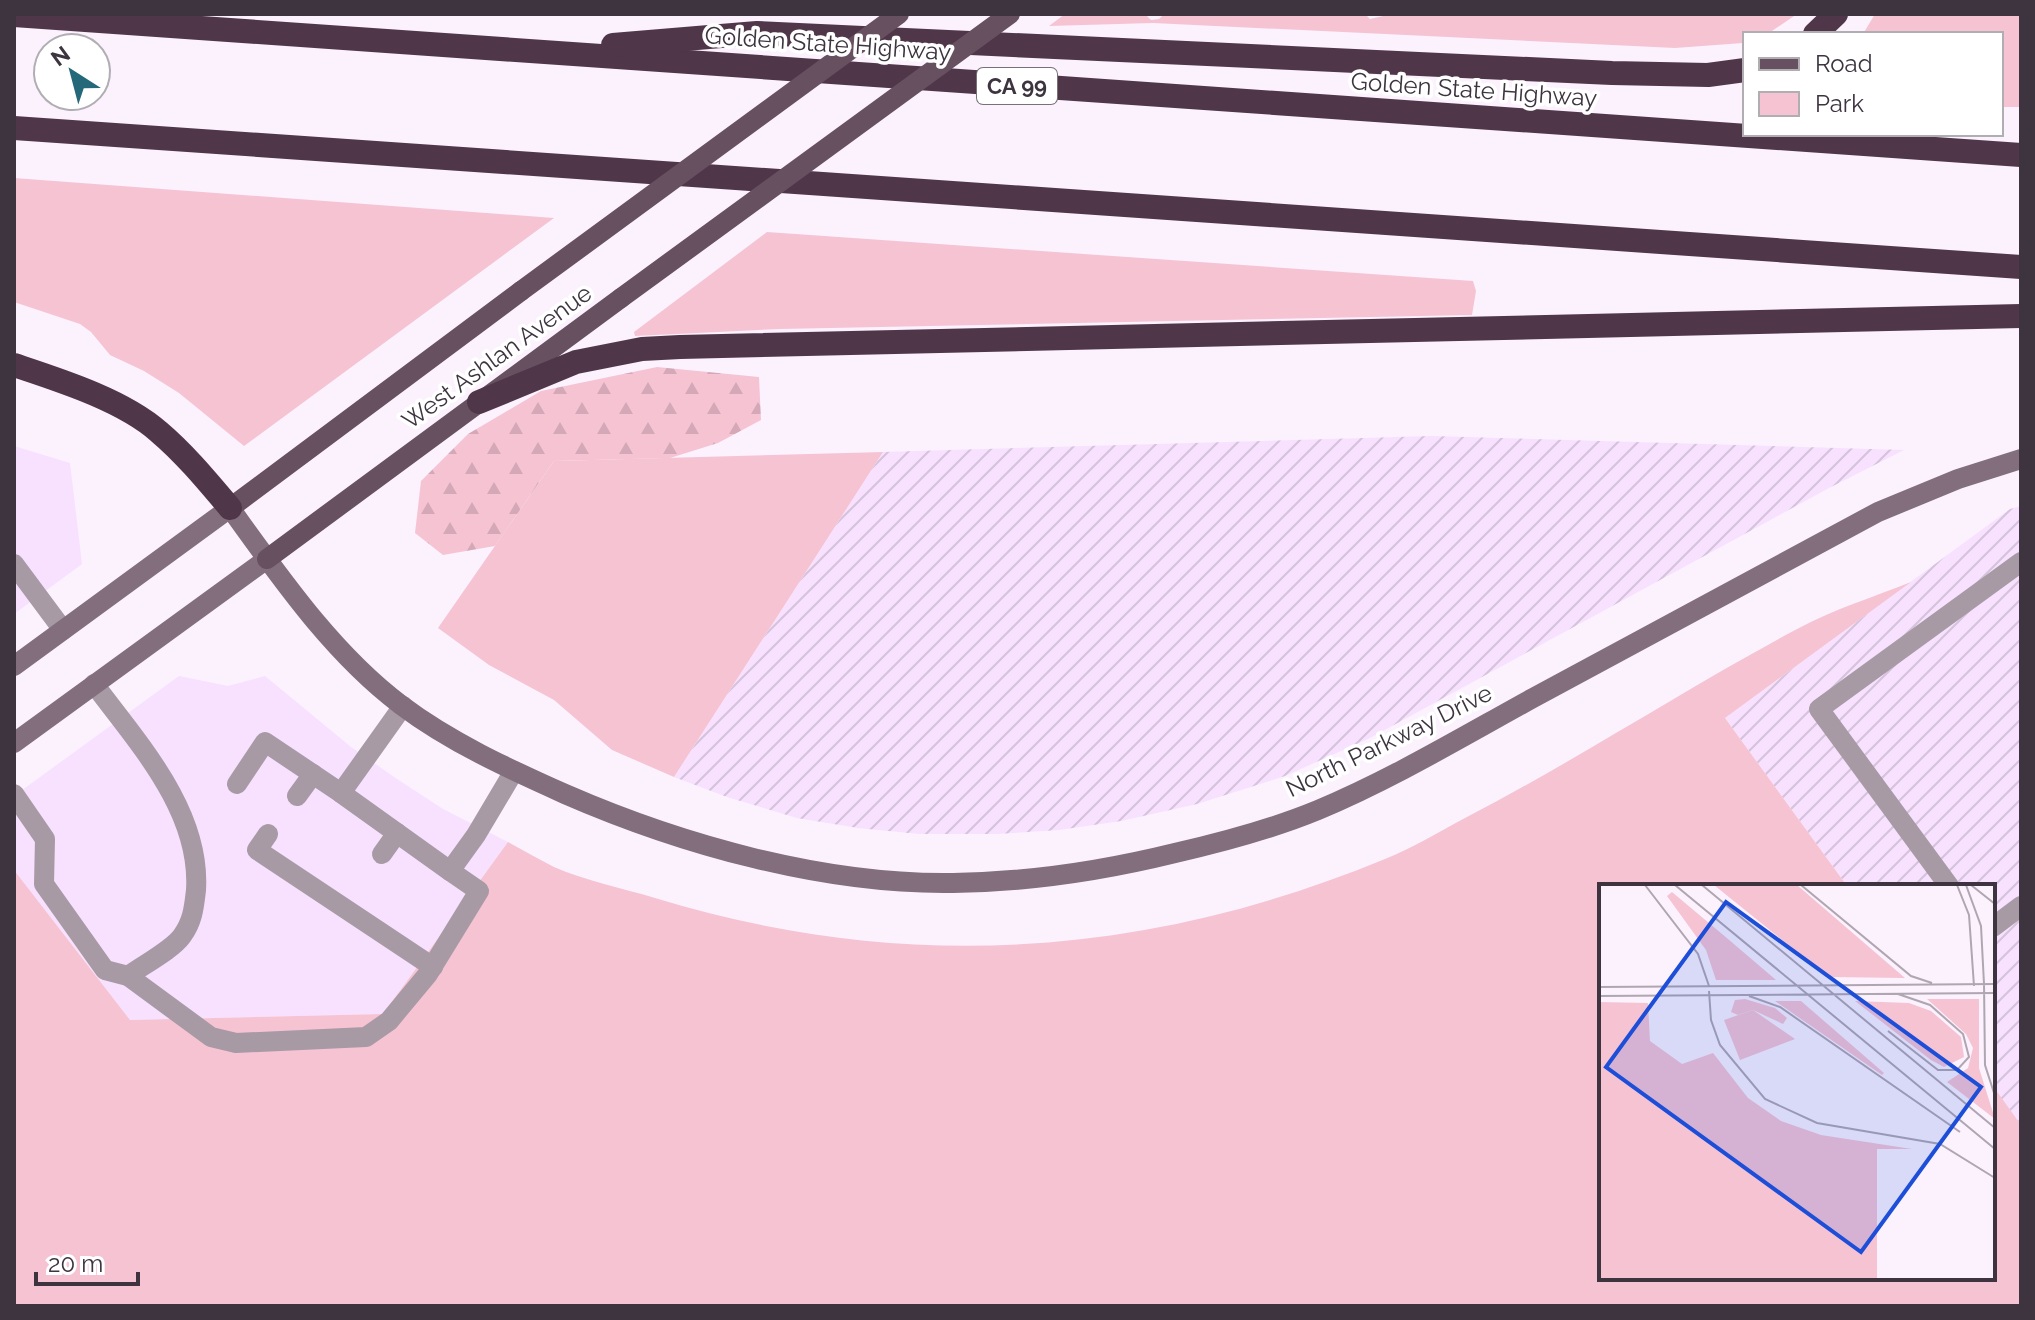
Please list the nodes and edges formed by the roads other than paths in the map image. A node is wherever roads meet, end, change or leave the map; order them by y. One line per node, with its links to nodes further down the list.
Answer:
1 (899, 14): 17 (main road, West Ashlan Avenue, bridge)
2 (1010, 14): 15 (main road, West Ashlan Avenue, bridge)
3 (1836, 14): 5 (highway)
4 (14, 15): 6 (highway, Golden State Highway / CA 99)
5 (1817, 32)
6 (538, 52): 7 (highway); 9 (highway, Golden State Highway / CA 99)
7 (1743, 70)
8 (14, 128): 12 (highway)
9 (1743, 136)
10 (1747, 136): 11 (highway, Golden State Highway / CA 99)
11 (2021, 155)
12 (2021, 267)
13 (2021, 316): 15 (highway)
14 (14, 365): 17 (highway)
15 (479, 402): 18 (main road, West Ashlan Avenue)
16 (2021, 459): 26 (street, North Parkway Drive)
17 (230, 508): 18 (street, North Parkway Drive); 21 (street, West Ashlan Avenue)
18 (267, 559): 23 (street, West Ashlan Avenue); 24 (street, North Parkway Drive)
19 (2021, 562): 36 (lane)
20 (14, 564): 21 (lane)
21 (63, 630): 22 (street, West Ashlan Avenue)
22 (14, 666)
23 (94, 684): 25 (street, West Ashlan Avenue); 40 (lane)
24 (403, 706): 26 (street, North Parkway Drive); 29 (lane)
25 (14, 743)
26 (514, 771): 35 (lane)
27 (313, 774): 28 (lane); 29 (lane); 31 (lane)
28 (237, 784)
29 (341, 793): 32 (lane)
30 (14, 794): 40 (lane)
31 (297, 796)
32 (397, 833): 34 (lane); 35 (lane)
33 (268, 834): 39 (lane)
34 (382, 854)
35 (450, 871): 39 (lane)
36 (1948, 884)
37 (2021, 906): 38 (lane)
38 (1995, 926)
39 (433, 967): 40 (lane)
40 (128, 976)

